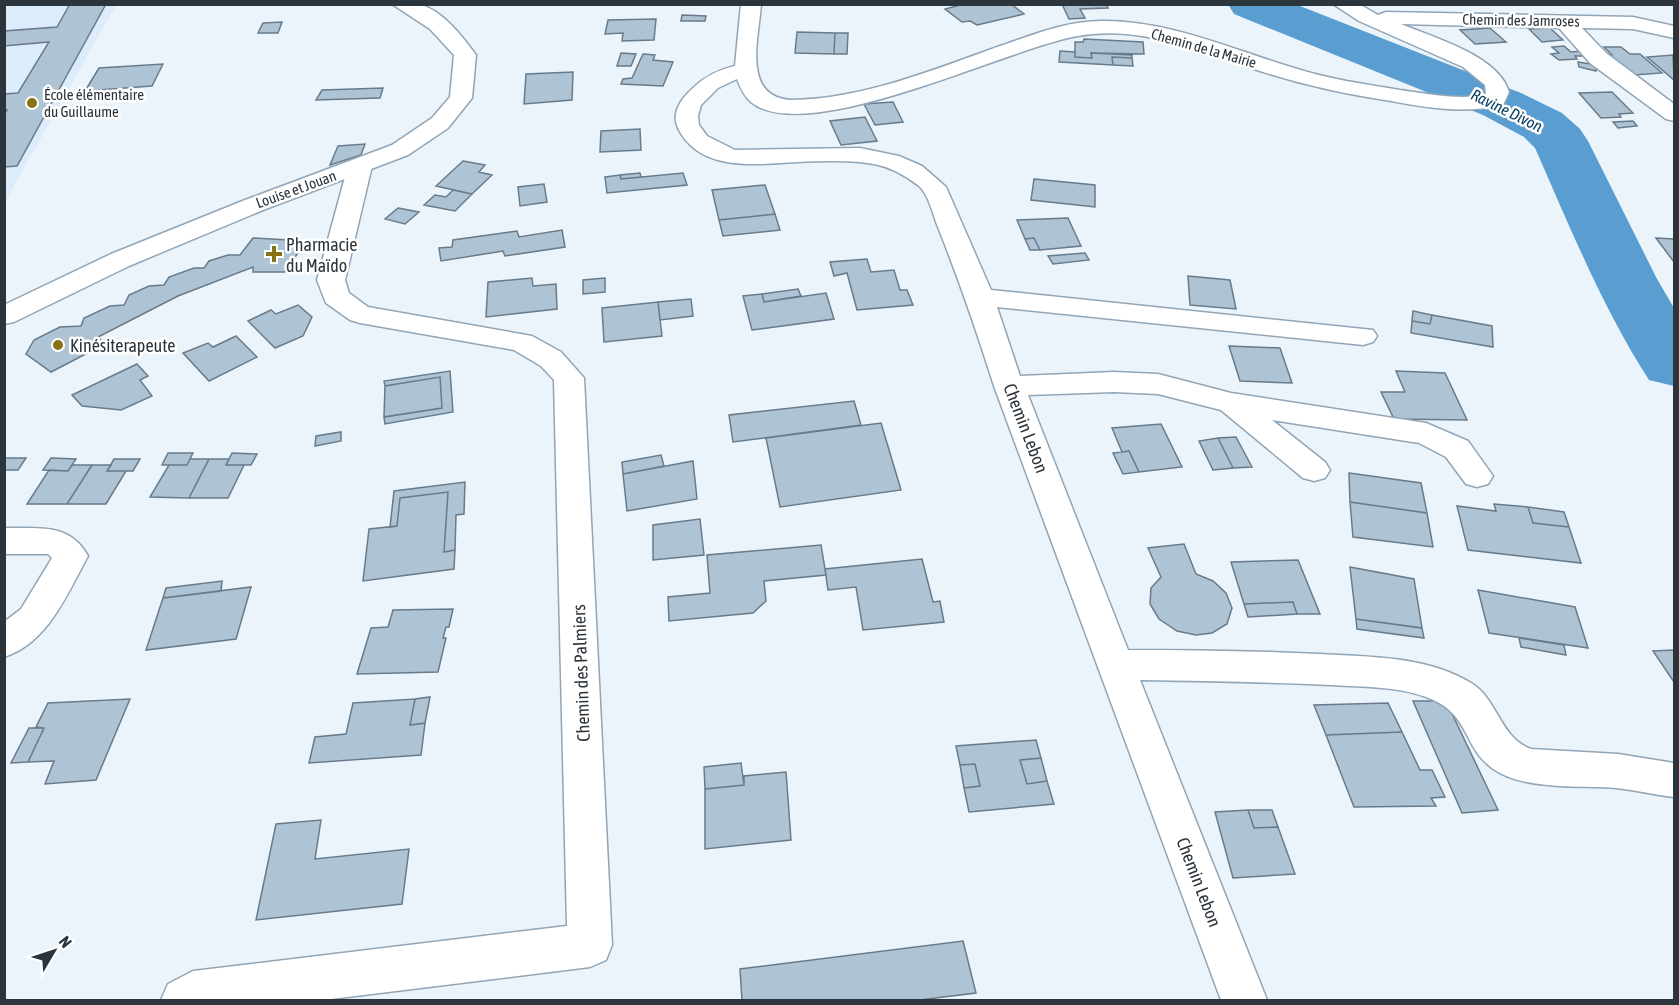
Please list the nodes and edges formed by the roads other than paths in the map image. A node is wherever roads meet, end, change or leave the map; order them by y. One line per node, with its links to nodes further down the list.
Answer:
1 (402, 4): 9 (street, Louise et Jouan)
2 (751, 4): 7 (street)
3 (1343, 4): 4 (street, Chemin de la Mairie)
4 (1366, 17): 5 (street, Chemin des Jamroses); 7 (street, Chemin de la Mairie)
5 (1563, 20): 6 (street, Chemin des Jamroses); 8 (street)
6 (1674, 32)
7 (745, 71): 10 (street, Chemin Lebon)
8 (1674, 114)
9 (360, 166): 11 (street, Louise et Jouan); 21 (street, Chemin des Palmiers)
10 (980, 298): 12 (street); 13 (street, Chemin Lebon)
11 (4, 316)
12 (1363, 336)
13 (1010, 386): 14 (street); 19 (street, Chemin Lebon)
14 (1231, 403): 15 (street); 16 (street)
15 (1314, 470)
16 (1478, 476)
17 (4, 541): 18 (street)
18 (4, 643)
19 (1116, 665): 20 (street); 22 (street, Chemin Lebon)
20 (1674, 780)
21 (184, 1000)
22 (1244, 1000)

